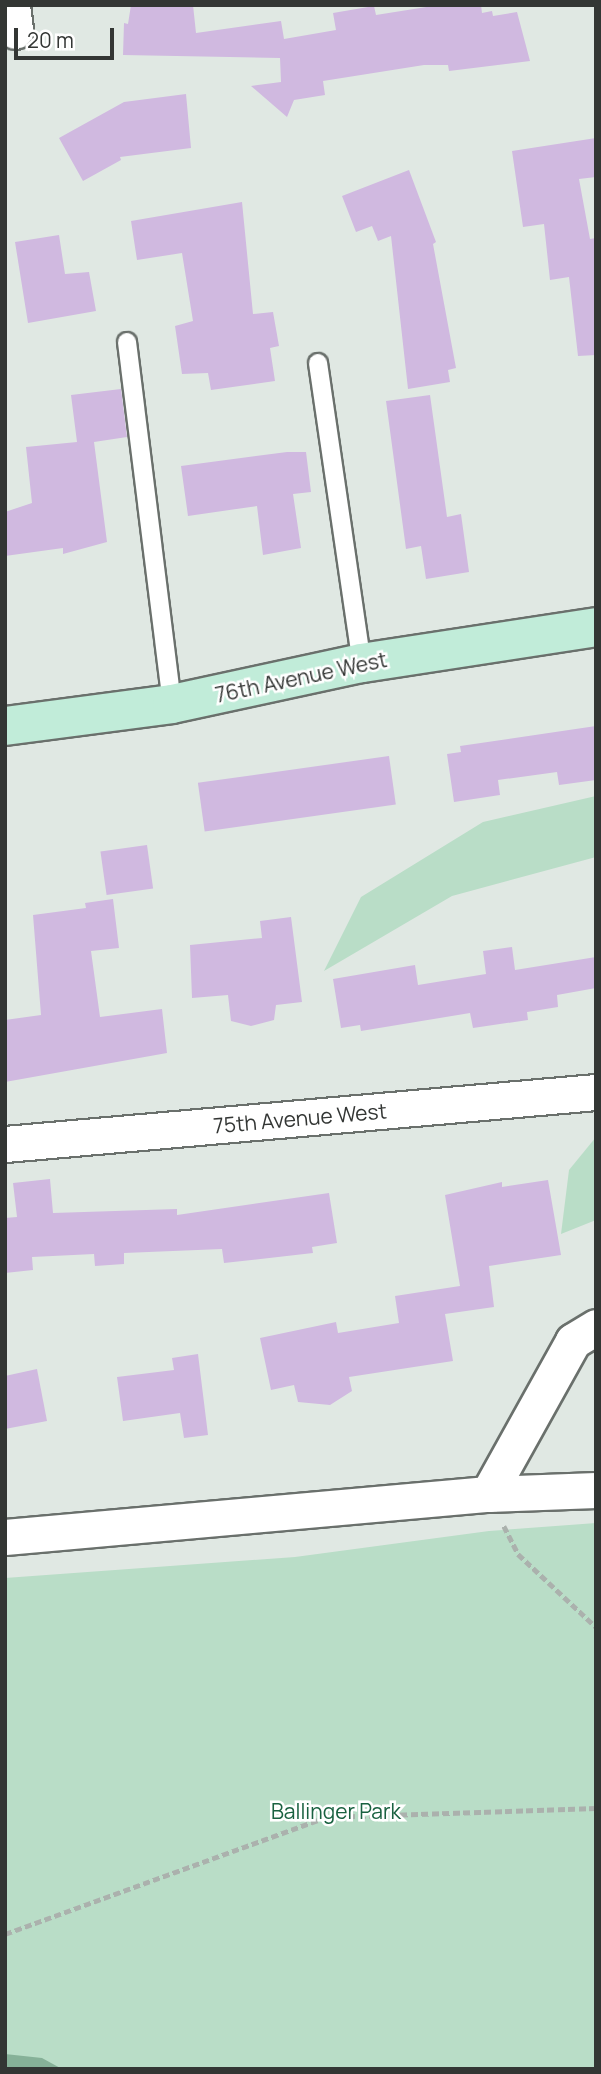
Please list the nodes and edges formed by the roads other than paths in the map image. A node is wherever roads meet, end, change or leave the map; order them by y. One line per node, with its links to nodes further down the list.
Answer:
1 (127, 342): 5 (lane)
2 (318, 363): 4 (lane)
3 (596, 627): 4 (street, 76th Avenue West)
4 (362, 663): 5 (street, 76th Avenue West)
5 (172, 704): 6 (street, 76th Avenue West)
6 (5, 726)
7 (596, 1092): 8 (street, 75th Avenue West)
8 (5, 1144)
9 (596, 1327): 11 (street)
10 (596, 1490): 11 (street)
11 (488, 1494): 12 (street)
12 (5, 1537)

